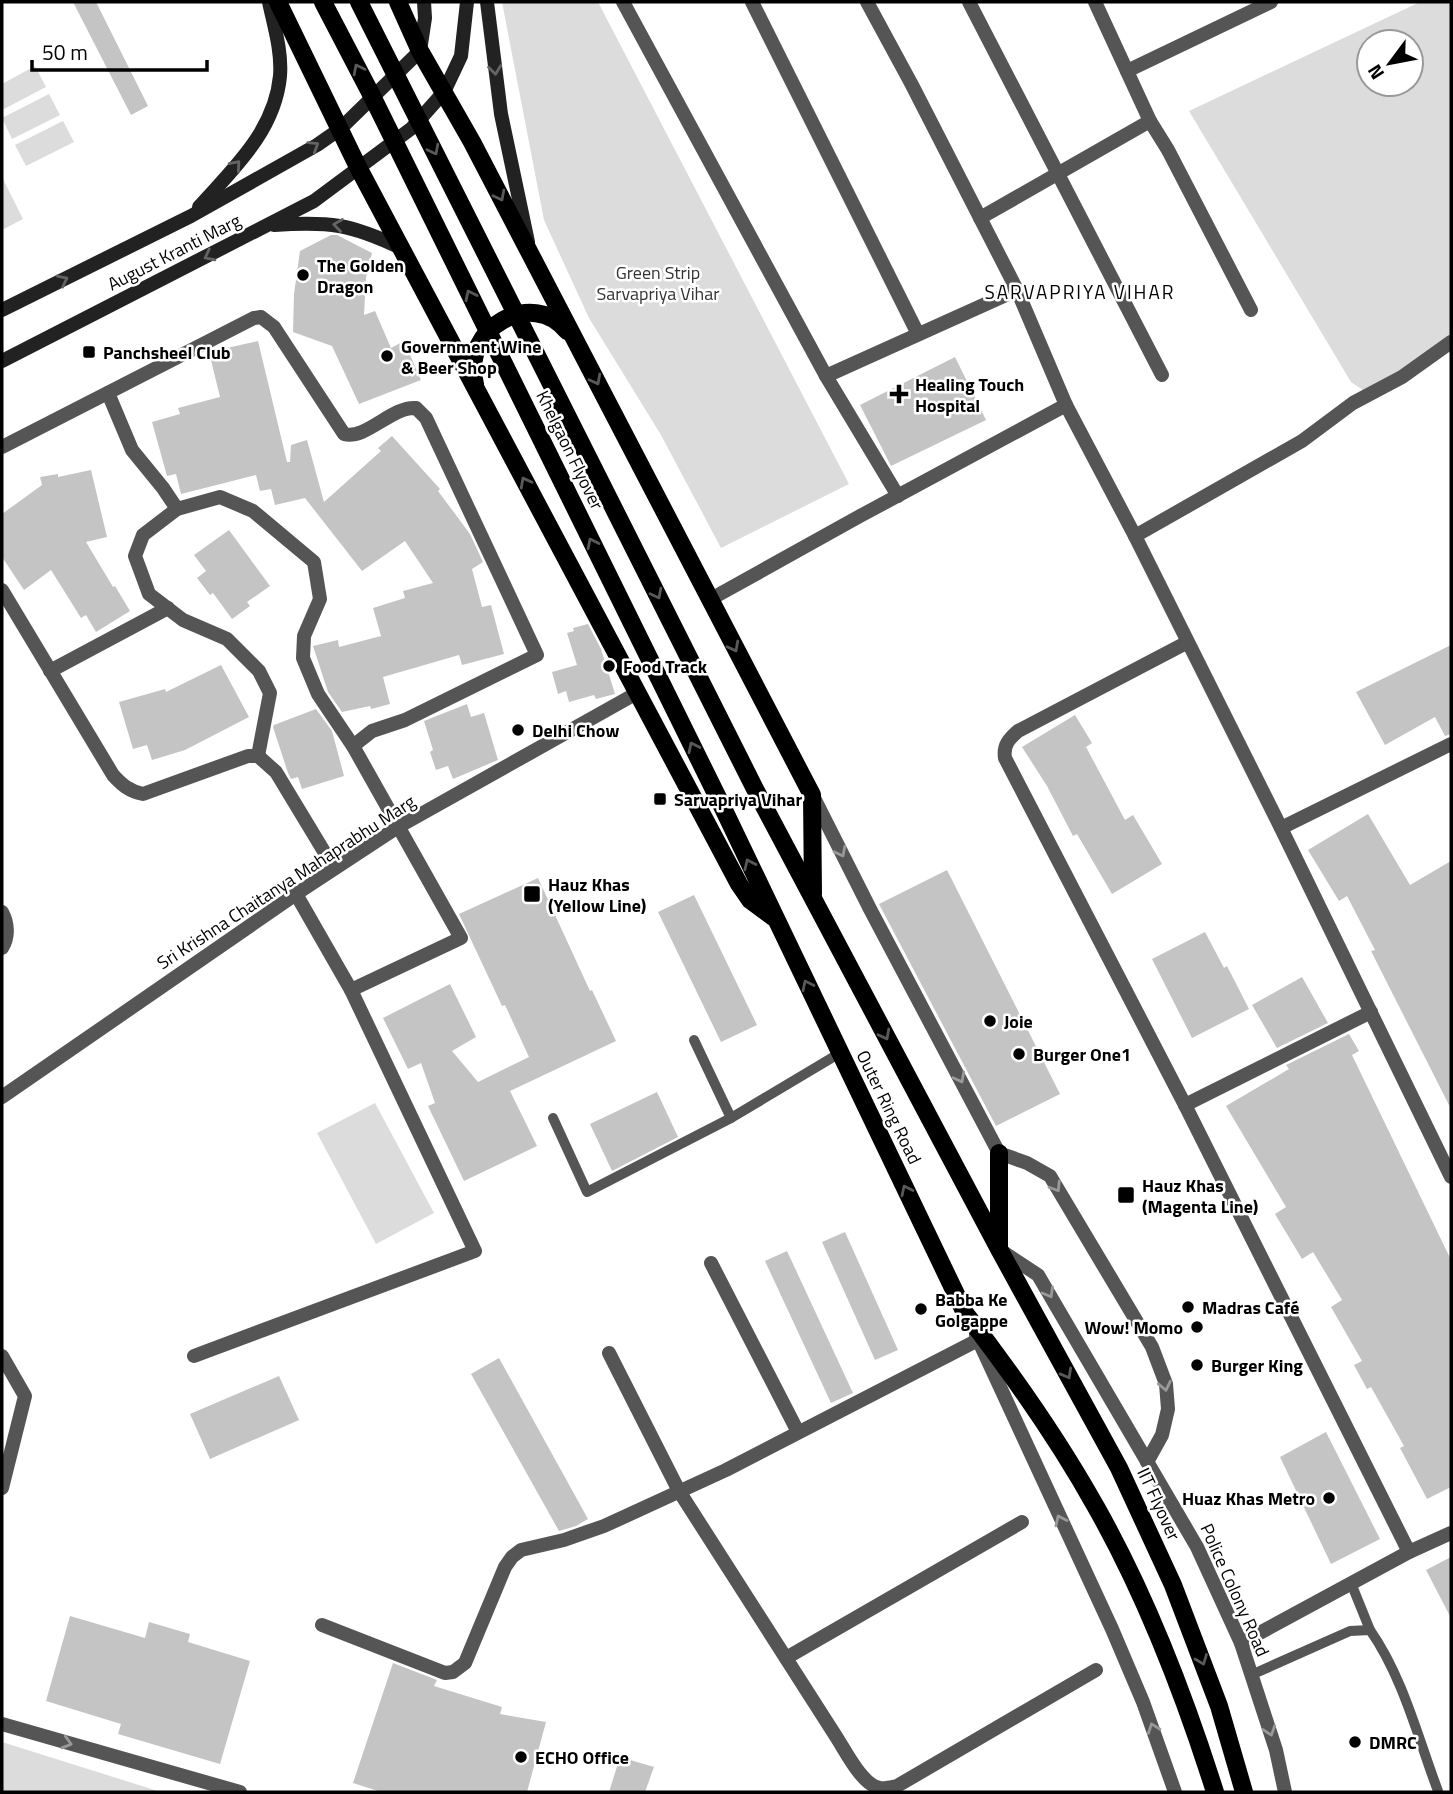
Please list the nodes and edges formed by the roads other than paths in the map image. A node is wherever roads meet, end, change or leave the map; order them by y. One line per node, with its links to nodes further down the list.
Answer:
1 (269, 2): 22 (main road, one-way to 1)
2 (278, 2): 19 (main road)
3 (323, 2): 59 (main road, Khelgaon Flyover, one-way to 3)
4 (359, 2): 57 (main road, Khelgaon Flyover, one-way to 57)
5 (398, 2): 15 (main road)
6 (424, 2): 15 (main road)
7 (467, 2): 17 (main road, August Kranti Marg)
8 (487, 2): 26 (main road, one-way to 26)
9 (623, 2): 35 (street)
10 (752, 2): 30 (street)
11 (867, 2): 23 (street)
12 (969, 2): 21 (street)
13 (1095, 2): 16 (street)
14 (1271, 2): 16 (street)
15 (420, 51): 17 (main road); 19 (main road, August Kranti Marg)
16 (1127, 71): 18 (street)
17 (444, 92): 20 (main road, August Kranti Marg); 26 (main road, one-way to 26)
18 (1150, 121): 21 (street); 29 (street)
19 (340, 129): 20 (main road); 22 (main road, August Kranti Marg, one-way to 19)
20 (358, 167): 24 (main road, August Kranti Marg); 25 (main road)
21 (1058, 174): 23 (street); 34 (street)
22 (191, 216): 28 (main road, August Kranti Marg, one-way to 22)
23 (980, 218): 27 (street)
24 (270, 225): 25 (main road, one-way to 24); 33 (main road, August Kranti Marg, one-way to 33)
25 (401, 248): 37 (main road)
26 (530, 254): 32 (main road)
27 (1017, 290): 30 (street); 38 (street)
28 (2, 310)
29 (1251, 310)
30 (918, 334): 35 (street)
31 (1451, 342): 42 (street)
32 (577, 343): 37 (main road); 44 (main road, one-way to 44)
33 (2, 361)
34 (1162, 375)
35 (826, 376): 40 (street)
36 (108, 393): 39 (street); 41 (street); 50 (street)
37 (478, 394): 48 (main road, one-way to 37)
38 (1066, 405): 40 (street); 42 (street)
39 (2, 447)
40 (898, 496): 44 (street)
41 (177, 509): 45 (street); 50 (street)
42 (1135, 536): 46 (street)
43 (2, 590): 47 (street)
44 (709, 600): 52 (main road, one-way to 52)
45 (168, 608): 47 (street); 51 (street)
46 (1186, 643): 54 (street); 66 (street)
47 (50, 671): 51 (street)
48 (637, 693): 53 (street, Sri Krishna Chaitanya Mahaprabhu Marg); 59 (main road)
49 (1451, 744): 54 (street)
50 (353, 746): 53 (street)
51 (258, 756): 55 (street)
52 (812, 794): 57 (main road); 69 (street, one-way to 69)
53 (398, 827): 55 (street, Sri Krishna Chaitanya Mahaprabhu Marg); 61 (street)
54 (1281, 828): 62 (street)
55 (334, 869): 56 (street, Sri Krishna Chaitanya Mahaprabhu Marg)
56 (296, 894): 61 (street); 65 (street, Sri Krishna Chaitanya Mahaprabhu Marg)
57 (813, 899): 71 (main road, Outer Ring Road, one-way to 71)
58 (2, 912): 60 (street)
59 (776, 919): 64 (main road, Outer Ring Road, one-way to 59)
60 (2, 948)
61 (351, 990): 77 (street)
62 (1371, 1012): 66 (street); 70 (street)
63 (694, 1040): 68 (lane)
64 (840, 1053): 68 (lane); 73 (main road, Outer Ring Road, one-way to 64)
65 (2, 1097)
66 (1185, 1105): 84 (street)
67 (553, 1118): 68 (lane)
68 (731, 1118)
69 (999, 1153): 71 (main road); 79 (street, one-way to 79)
70 (1451, 1177)
71 (999, 1250): 79 (street, Police Colony Road, one-way to 79); 98 (main road, IIT Flyover, one-way to 98)
72 (711, 1263): 78 (street)
73 (965, 1313): 74 (street); 97 (main road)
74 (978, 1340): 78 (street); 96 (street, one-way to 74)
75 (609, 1353): 81 (street)
76 (2, 1356): 80 (street)
77 (194, 1356)
78 (798, 1432): 81 (street)
79 (1147, 1462): 88 (street, Police Colony Road)
80 (2, 1488)
81 (679, 1491): 86 (street); 89 (street)
82 (1022, 1522): 89 (street)
83 (1451, 1533): 84 (street)
84 (1409, 1552): 85 (street)
85 (1350, 1583): 87 (lane); 88 (street)
86 (322, 1625)
87 (1370, 1630): 91 (lane); 94 (lane)
88 (1241, 1643): 91 (street, Police Colony Road)
89 (786, 1658): 93 (street)
90 (1096, 1670): 93 (street)
91 (1251, 1675): 99 (street, Police Colony Road, one-way to 99)
92 (2, 1724): 95 (street, one-way to 95)
93 (882, 1790)
94 (1438, 1791)
95 (240, 1792)
96 (1175, 1792)
97 (1215, 1792)
98 (1244, 1792)
99 (1285, 1792)

